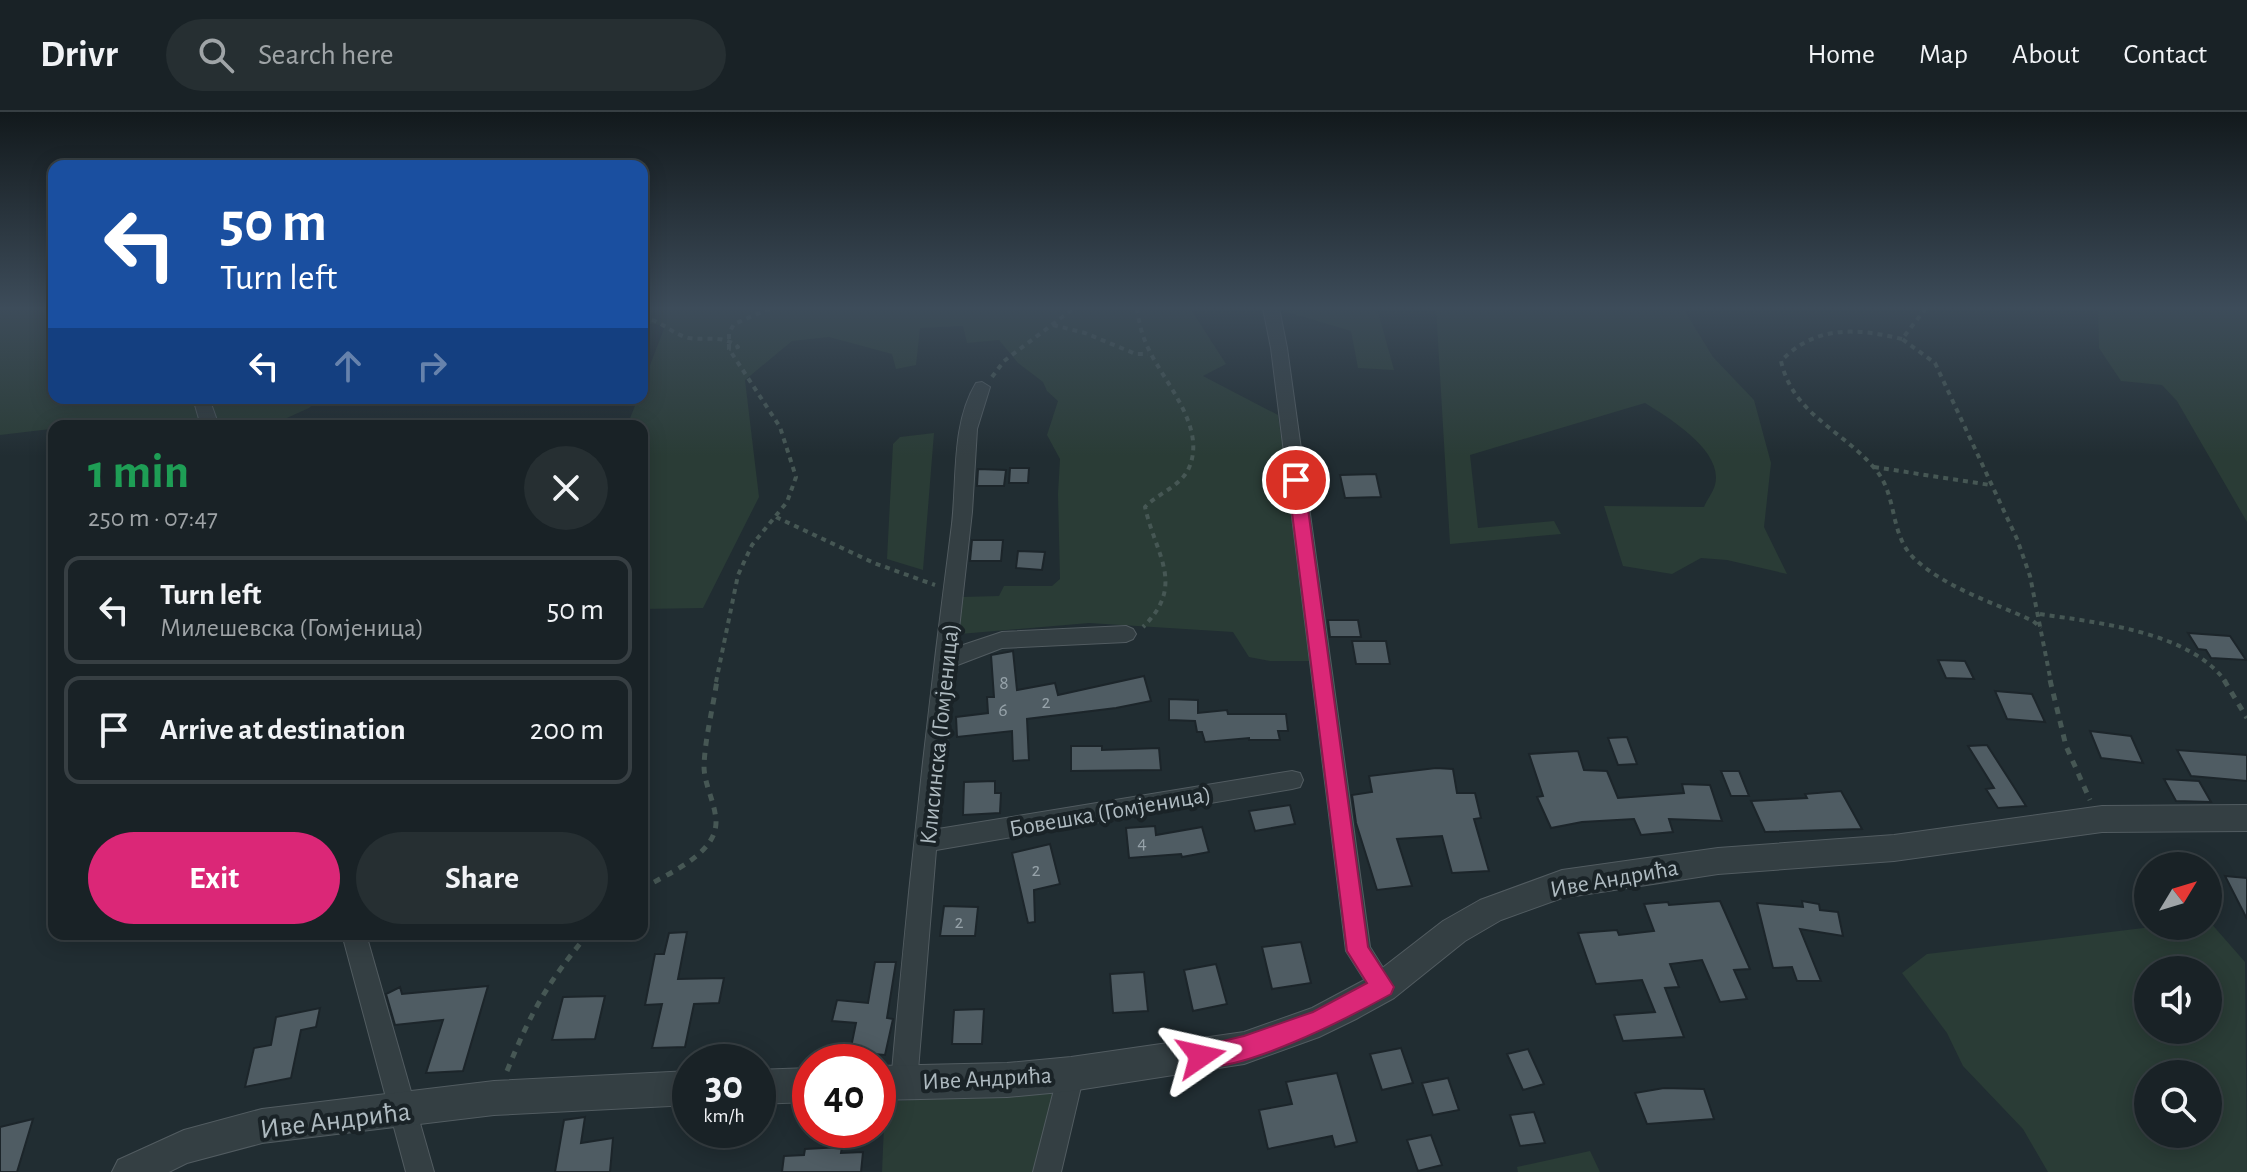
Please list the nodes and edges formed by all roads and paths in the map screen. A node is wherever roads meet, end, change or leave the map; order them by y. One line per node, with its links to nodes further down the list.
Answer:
1 (731, 357): 10 (path)
2 (1009, 357): 7 (path)
3 (1150, 357): 14 (path)
4 (1280, 357): 24 (street)
5 (1784, 357): 8 (path)
6 (1929, 357): 9 (path)
7 (982, 387): 11 (street, Клисинска (Гомјеница))
8 (1872, 466): 9 (path); 13 (path)
9 (1990, 485): 12 (path)
10 (776, 517): 11 (path); 21 (path)
11 (954, 592): 15 (street, Клисинска (Гомјеница))
12 (2038, 613): 13 (path); 16 (path)
13 (2044, 630): 19 (path)
14 (1126, 634): 15 (street)
15 (945, 661): 20 (street, Клисинска (Гомјеница))
16 (2247, 718)
17 (1292, 780): 20 (street, Бовешка (Гомјеница))
18 (2247, 818): 19 (street, Иве Андрића)
19 (2102, 819): 24 (street, Иве Андрића)
20 (928, 841): 25 (street, Клисинска (Гомјеница))
21 (648, 885)
22 (356, 940): 30 (street)
23 (583, 940): 29 (path)
24 (1383, 987): 26 (street, Иве Андрића)
25 (896, 1050)
26 (1071, 1074): 27 (street, Иве Андрића); 33 (street)
27 (896, 1083)
28 (672, 1089): 29 (street, Иве Андрића)
29 (494, 1098): 30 (street, Иве Андрића)
30 (402, 1110): 31 (street, Иве Андрића); 32 (street)
31 (130, 1172)
32 (420, 1172)
33 (1047, 1172)

